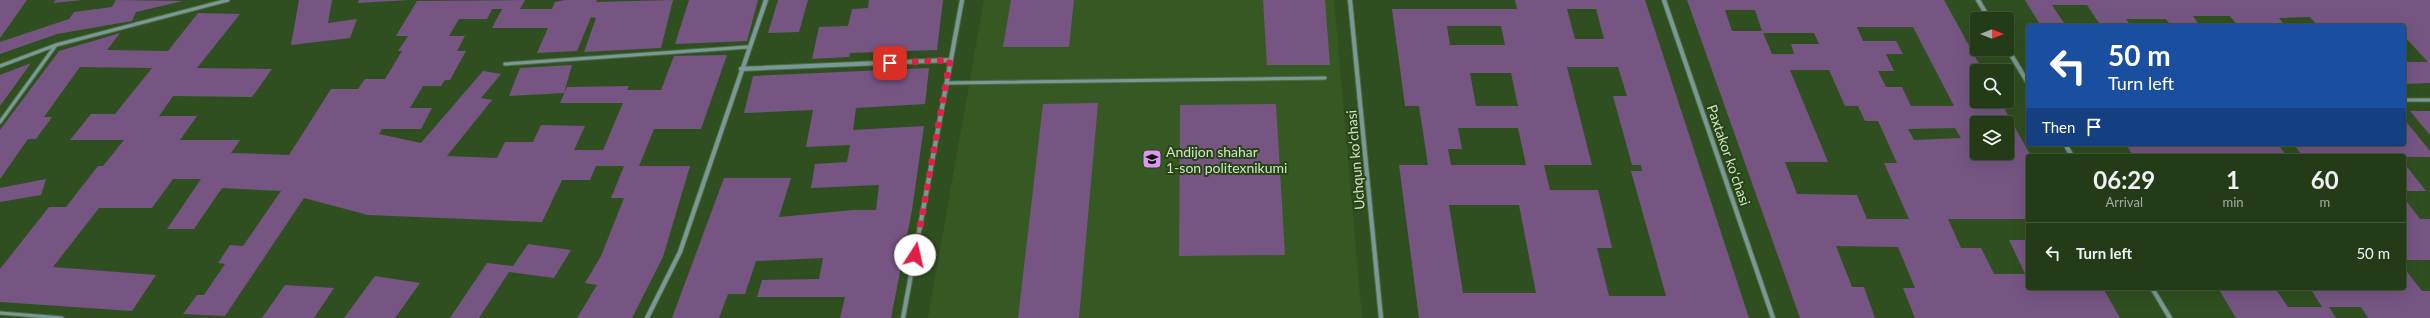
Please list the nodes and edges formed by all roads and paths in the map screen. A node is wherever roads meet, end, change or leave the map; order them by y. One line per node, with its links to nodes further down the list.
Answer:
1 (228, 0): 8 (lane)
2 (766, 0): 9 (street)
3 (962, 0): 11 (street)
4 (1350, 0): 26 (street, Uchqun koʻchasi)
5 (1664, 0): 27 (street, Paxtakor koʻchasi)
6 (1978, 0): 7 (street)
7 (1985, 12)
8 (56, 45): 13 (lane); 20 (lane)
9 (748, 47): 12 (lane); 14 (street)
10 (2012, 56): 16 (street)
11 (950, 60): 14 (street); 17 (street)
12 (505, 64)
13 (0, 66)
14 (741, 69): 24 (street)
15 (1325, 78): 17 (lane)
16 (2026, 80)
17 (946, 83): 25 (street)
18 (2406, 100): 19 (lane)
19 (2430, 100)
20 (0, 122)
21 (2153, 290): 28 (street)
22 (0, 313): 23 (lane)
23 (62, 318)
24 (648, 318)
25 (903, 318)
26 (1381, 318)
27 (1773, 318)
28 (2170, 318)

